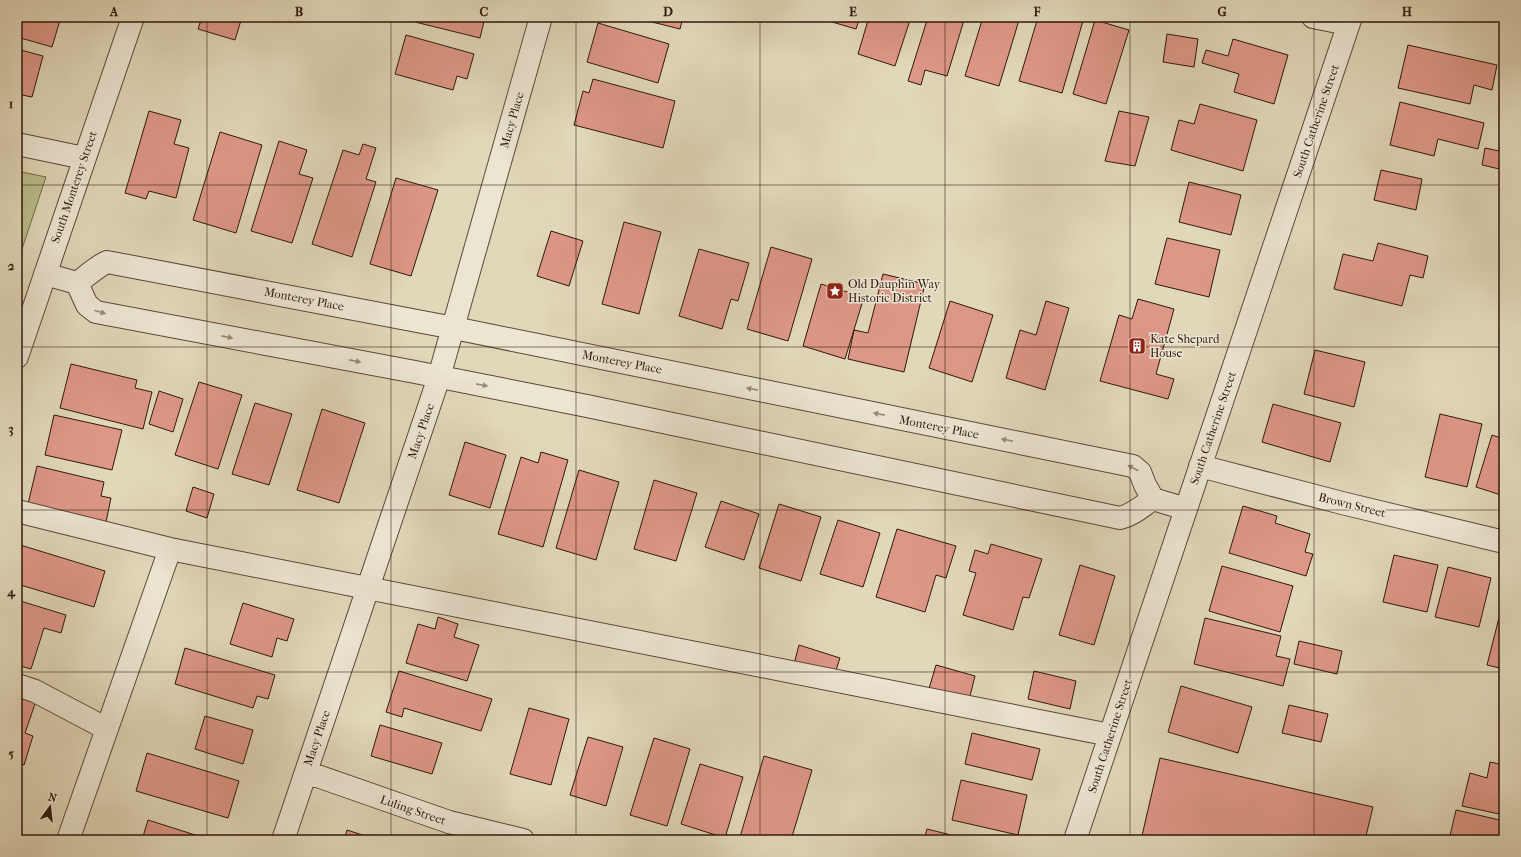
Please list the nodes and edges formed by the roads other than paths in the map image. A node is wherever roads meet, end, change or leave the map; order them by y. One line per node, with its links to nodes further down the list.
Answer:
1 (133, 17): 6 (street, South Monterey Street)
2 (541, 17): 9 (street, Macy Place)
3 (1313, 17): 4 (street)
4 (1350, 21): 12 (street, South Catherine Street)
5 (17, 144): 6 (street)
6 (84, 158): 7 (street, South Monterey Street)
7 (45, 274): 8 (street); 10 (street, South Monterey Street)
8 (77, 283): 9 (street, Monterey Place); 11 (street, one-way to 11)
9 (454, 328): 11 (street, Macy Place); 13 (street, Monterey Place, one-way to 9)
10 (17, 357)
11 (439, 377): 13 (street, one-way to 13); 18 (street, Macy Place)
12 (1200, 466): 14 (street, South Catherine Street); 16 (street, Brown Street)
13 (1153, 499): 14 (street)
14 (1186, 509): 21 (street, South Catherine Street)
15 (17, 512): 17 (street)
16 (1504, 542)
17 (170, 549): 18 (street); 20 (street)
18 (367, 589): 21 (street); 22 (street, Macy Place)
19 (17, 685): 20 (street)
20 (107, 729): 23 (street)
21 (1110, 736): 26 (street, South Catherine Street)
22 (306, 772): 24 (street, Macy Place); 25 (street, Luling Street)
23 (68, 840)
24 (283, 840)
25 (523, 840)
26 (1075, 840)

